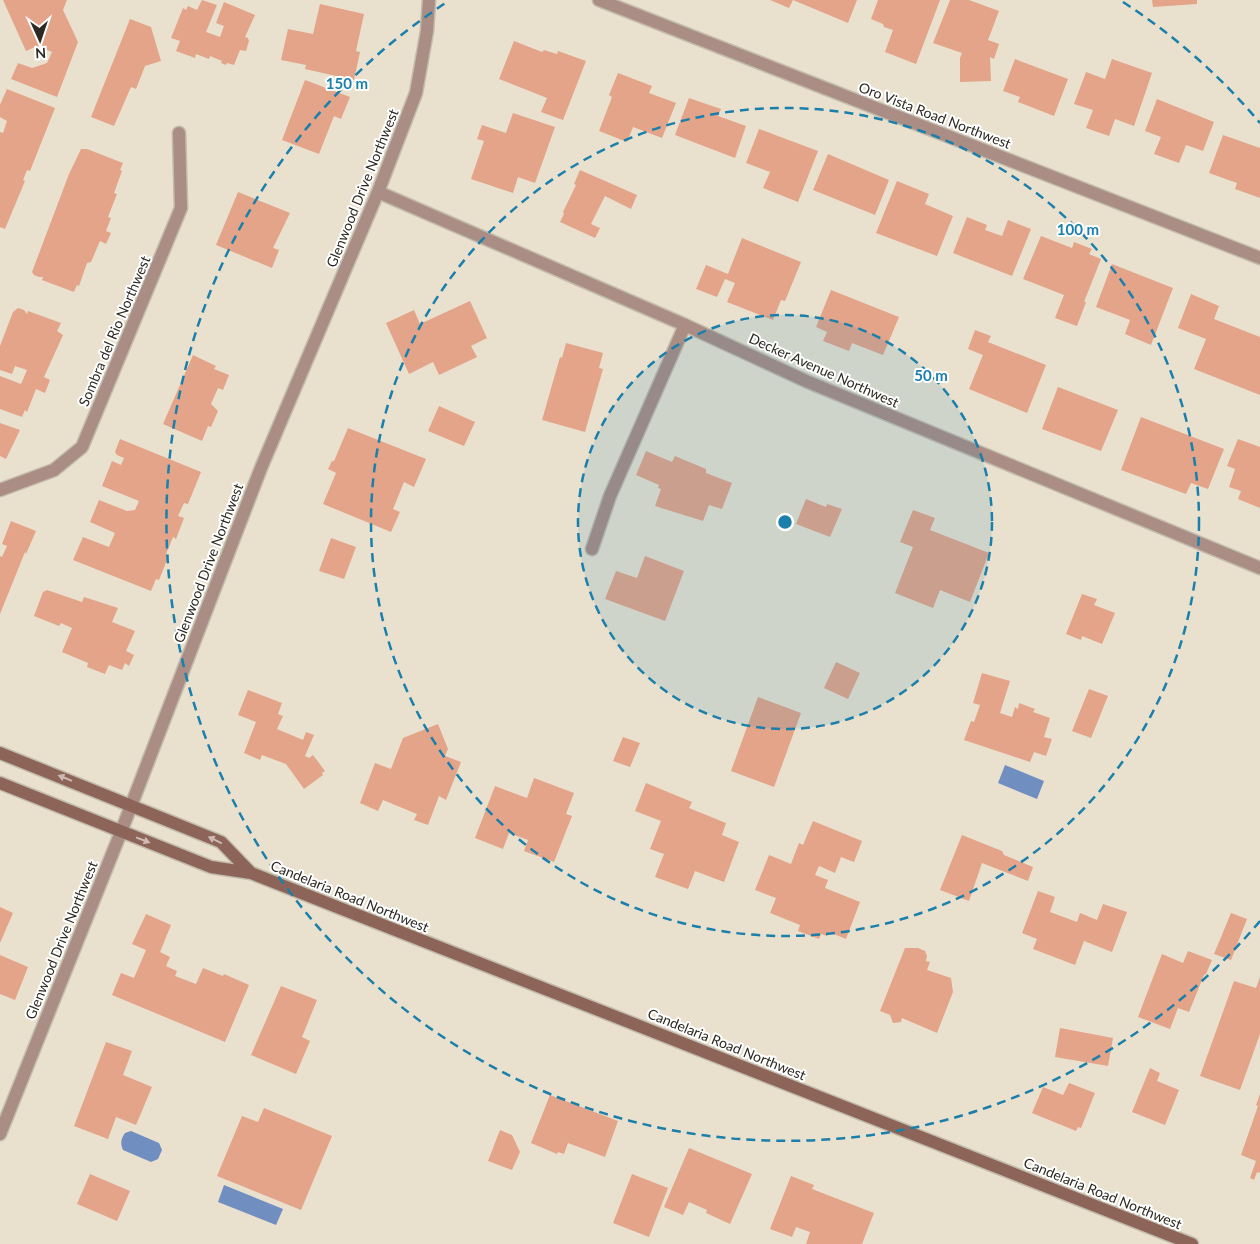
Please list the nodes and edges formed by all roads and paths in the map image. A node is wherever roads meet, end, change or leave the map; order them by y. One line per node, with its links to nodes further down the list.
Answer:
1 (429, 0): 4 (street, Glenwood Drive Northwest)
2 (599, 0): 5 (street, Oro Vista Road Northwest)
3 (179, 133): 7 (street, Sombra del Rio Northwest)
4 (378, 192): 6 (street, Decker Avenue Northwest); 12 (street, Glenwood Drive Northwest)
5 (1260, 258)
6 (686, 325): 8 (street); 9 (street, Decker Avenue Northwest)
7 (0, 490)
8 (592, 549)
9 (1260, 568)
10 (0, 753): 12 (street, Candelaria Road Northwest, one-way to 10)
11 (0, 783): 13 (street, Candelaria Road Northwest)
12 (131, 805): 13 (street, Glenwood Drive Northwest); 14 (street, Candelaria Road Northwest, one-way to 12)
13 (121, 832): 14 (street, Candelaria Road Northwest, one-way to 14); 15 (street, Glenwood Drive Northwest)
14 (251, 873): 16 (street, Candelaria Road Northwest)
15 (0, 1134)
16 (1192, 1244)

